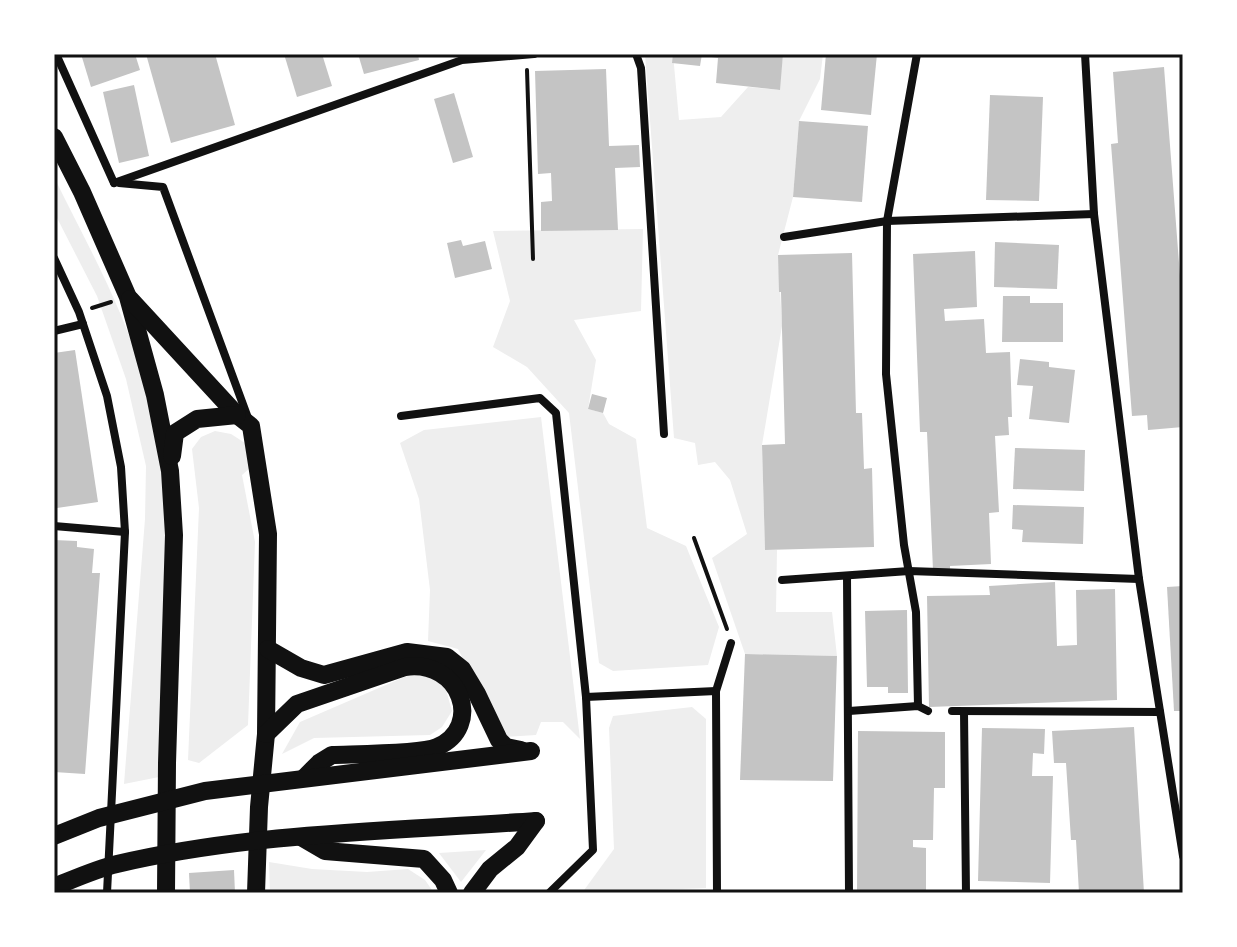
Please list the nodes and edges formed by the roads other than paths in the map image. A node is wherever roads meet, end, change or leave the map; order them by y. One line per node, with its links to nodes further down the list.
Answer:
1 (56, 54): 8 (street)
2 (636, 54): 18 (street)
3 (917, 54): 10 (street)
4 (1085, 54): 9 (street)
5 (530, 55): 6 (street)
6 (460, 57): 8 (street)
7 (54, 137): 13 (main road)
8 (114, 183): 17 (street)
9 (1094, 214): 10 (street); 24 (street)
10 (887, 221): 11 (street); 22 (street)
11 (784, 237)
12 (54, 258): 14 (street)
13 (128, 297): 17 (main road); 19 (main road)
14 (83, 324): 15 (street); 21 (street)
15 (54, 331)
16 (401, 416): 29 (street)
17 (244, 420): 19 (main road); 27 (main road)
18 (664, 434)
19 (170, 471): 44 (main road)
20 (54, 526): 21 (street)
21 (125, 532): 43 (street)
22 (909, 571): 23 (street); 24 (street); 30 (street)
23 (847, 576): 25 (street); 31 (street)
24 (1139, 579): 35 (street)
25 (782, 580)
26 (731, 643): 28 (street)
27 (268, 649): 36 (main road); 37 (main road)
28 (716, 691): 29 (street); 49 (street)
29 (586, 697): 48 (street)
30 (918, 706): 31 (street); 32 (street)
31 (849, 711): 50 (street)
32 (928, 711)
33 (952, 711): 34 (street)
34 (964, 712): 35 (street); 51 (street)
35 (1160, 712): 38 (street)
36 (266, 734): 37 (main road); 45 (main road)
37 (304, 778): 39 (main road)
38 (1181, 829): 41 (street)
39 (54, 836)
40 (301, 837): 42 (main road); 46 (main road); 47 (main road)
41 (1183, 856)
42 (54, 887)
43 (107, 893)
44 (166, 893)
45 (256, 893)
46 (449, 893)
47 (472, 893)
48 (549, 893)
49 (717, 893)
50 (849, 893)
51 (966, 893)

